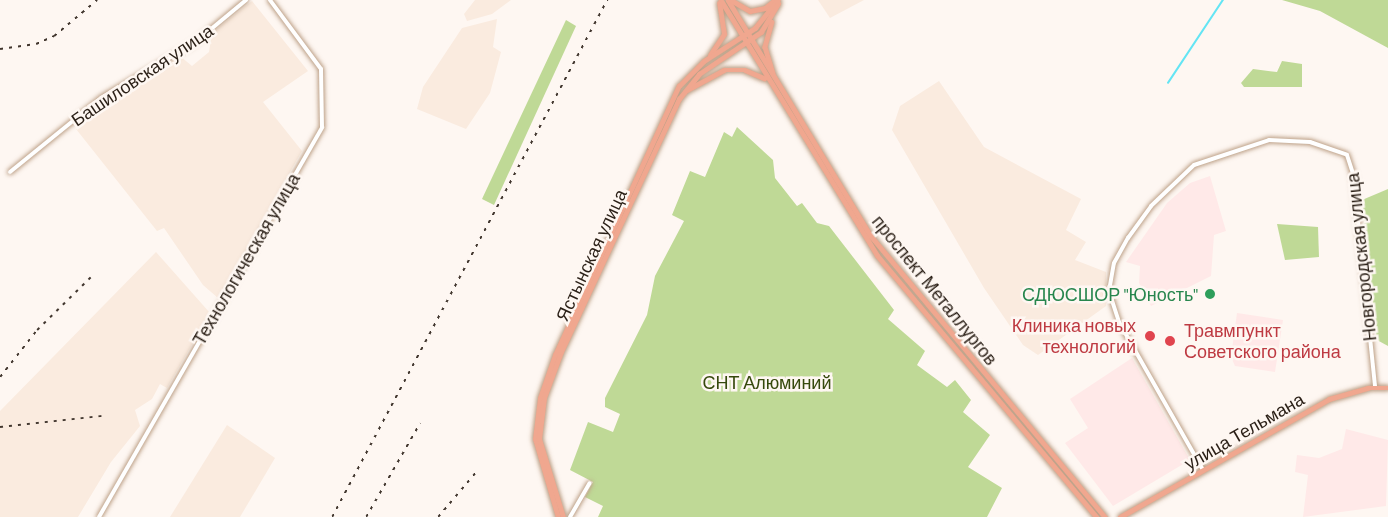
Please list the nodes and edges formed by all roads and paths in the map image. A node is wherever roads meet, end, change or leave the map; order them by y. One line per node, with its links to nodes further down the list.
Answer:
1 (246, 0): 14 (street, Башиловская улица)
2 (270, 0): 19 (street, Технологическая улица)
3 (720, 0): 7 (main road, проспект Металлургов); 10 (main road)
4 (729, 0): 5 (main road); 6 (main road, проспект Металлургов)
5 (778, 0): 6 (main road, Ястынская улица); 8 (main road, Ястынская улица); 11 (main road)
6 (747, 33): 7 (main road, Ястынская улица); 8 (main road, проспект Металлургов)
7 (742, 37): 9 (main road, проспект Металлургов); 10 (main road, Ястынская улица)
8 (751, 40): 9 (main road, Ястынская улица); 11 (main road, проспект Металлургов)
9 (746, 44): 12 (main road, проспект Металлургов); 13 (main road, Ястынская улица)
10 (704, 62): 20 (main road, Ястынская улица)
11 (775, 79): 24 (main road, проспект Металлургов)
12 (769, 82): 13 (main road); 23 (main road, проспект Металлургов)
13 (679, 99): 21 (main road, Ястынская улица)
14 (10, 172)
15 (1375, 387): 16 (main road, улица Тельмана); 17 (main road, улица Тельмана); 17 (street, Новгородская улица)
16 (1388, 388)
17 (1203, 470): 25 (main road, улица Тельмана)
18 (590, 483): 22 (street)
19 (99, 517)
20 (558, 517)
21 (563, 517)
22 (570, 517)
23 (1097, 517)
24 (1105, 517)
25 (1120, 517)

